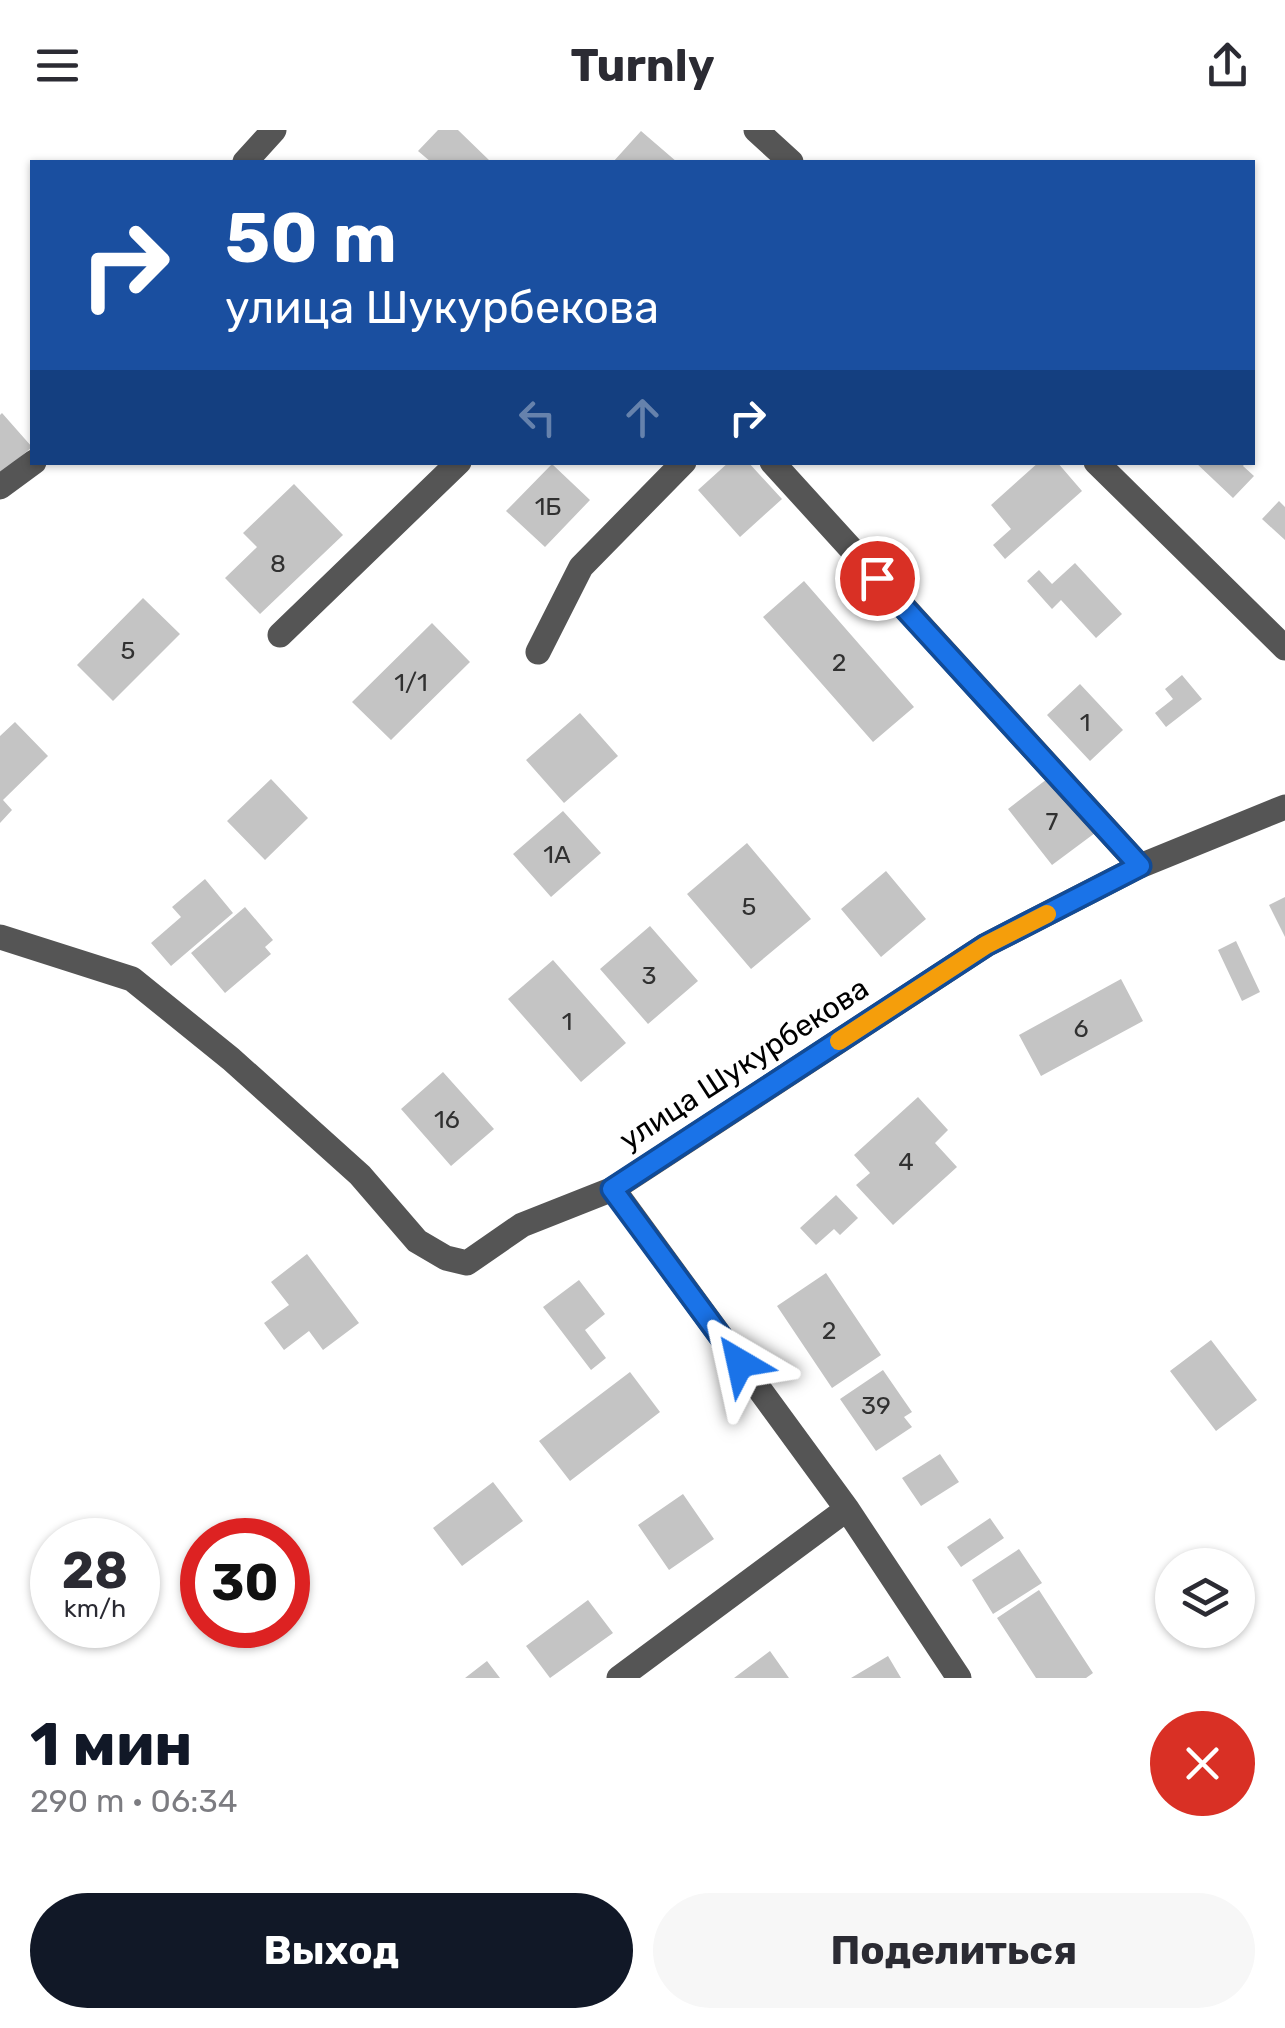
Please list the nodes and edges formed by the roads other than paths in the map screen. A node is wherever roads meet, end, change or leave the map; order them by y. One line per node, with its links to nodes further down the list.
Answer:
1 (274, 130): 4 (street)
2 (756, 130): 3 (street)
3 (780, 159)
4 (248, 160)
5 (30, 465): 10 (street)
6 (456, 465): 11 (street)
7 (681, 465): 13 (street)
8 (775, 465): 15 (street)
9 (1099, 465): 12 (street)
10 (0, 487)
11 (280, 635)
12 (1285, 648)
13 (538, 652)
14 (1285, 807): 15 (street, улица Шукурбекова)
15 (1140, 866): 17 (street, улица Шукурбекова)
16 (0, 937): 17 (street)
17 (612, 1189): 18 (street, улица Шукурбекова)
18 (847, 1509): 19 (street); 20 (street, улица Шукурбекова)
19 (619, 1678)
20 (959, 1678)

